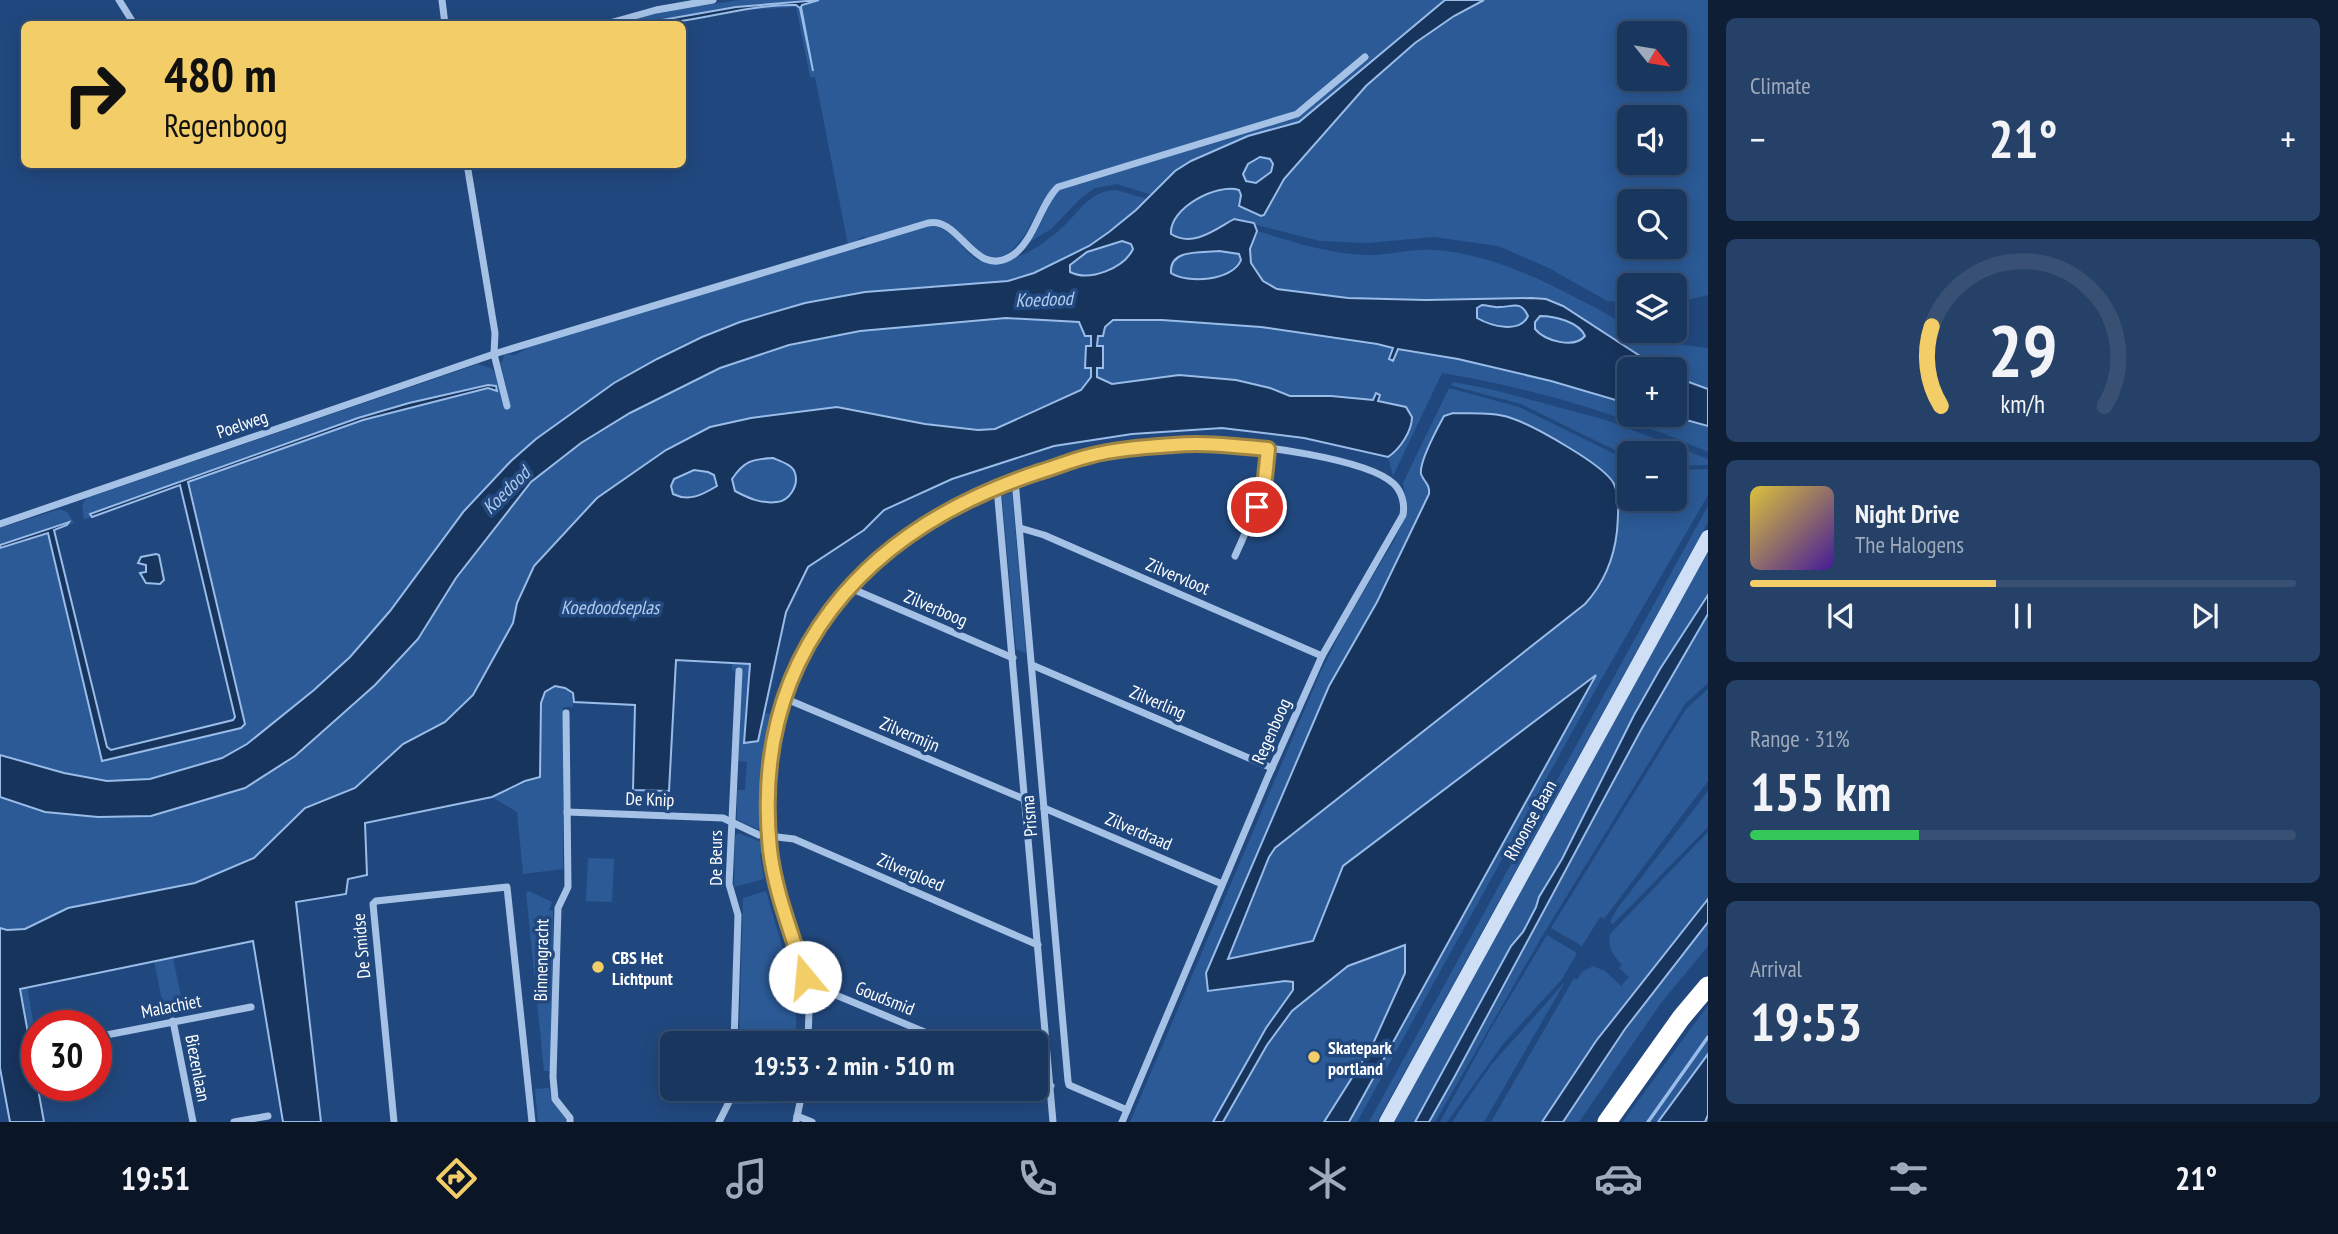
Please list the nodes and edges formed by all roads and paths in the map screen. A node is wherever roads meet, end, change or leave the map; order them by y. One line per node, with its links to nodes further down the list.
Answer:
1 (119, 0): 4 (street)
2 (442, 0): 5 (street)
3 (713, 0): 6 (street)
4 (132, 21)
5 (445, 21)
6 (617, 21)
7 (1365, 57): 9 (street, Poelweg)
8 (468, 168): 9 (street)
9 (494, 354): 10 (street); 14 (street, Poelweg)
10 (507, 406)
11 (1268, 449): 12 (street, Regenboog); 17 (street); 19 (street, Regenboog)
12 (1015, 480): 13 (street, Regenboog); 15 (street, Prisma)
13 (997, 488): 18 (street, Regenboog); 20 (street, Prisma)
14 (0, 524)
15 (1020, 528): 19 (street, Zilvervloot); 21 (street, Prisma)
16 (1708, 537): 58 (main road, Rhoonse Baan)
17 (1235, 556)
18 (848, 587): 20 (street, Zilverboog); 23 (street, Regenboog)
19 (1322, 656): 25 (street, Regenboog)
20 (1013, 658): 26 (street, Prisma)
21 (1031, 665): 25 (street, Zilverling); 27 (street, Prisma)
22 (738, 671): 29 (street, De Beurs)
23 (784, 698): 26 (street, Zilvermijn); 30 (street, Regenboog)
24 (566, 713): 28 (street, Binnengracht)
25 (1272, 768): 31 (street, Regenboog)
26 (1024, 799): 33 (street, Prisma)
27 (1044, 808): 31 (street, Zilverdraad); 46 (street, Prisma)
28 (567, 812): 29 (street, De Knip); 53 (street, Binnengracht)
29 (731, 822): 30 (street, De Knip); 38 (street, De Beurs)
30 (769, 836): 33 (street, Zilvergloed); 34 (street, Regenboog)
31 (1222, 884): 46 (street, Regenboog)
32 (508, 887): 51 (street, De Smidse); 52 (street, Binnengracht)
33 (1038, 945): 43 (street, Prisma)
34 (807, 983): 39 (street, Regenboog); 40 (street, Goudsmid)
35 (1708, 986): 59 (highway)
36 (251, 1007): 37 (street, Malachiet)
37 (173, 1021): 41 (street, Malachiet); 49 (street, Biezenlaan)
38 (734, 1031)
39 (808, 1031)
40 (922, 1031)
41 (112, 1034)
42 (1048, 1085): 43 (street)
43 (1051, 1086): 56 (street, Prisma)
44 (730, 1101): 54 (street)
45 (800, 1101): 48 (street)
46 (1127, 1110): 57 (street, Regenboog)
47 (268, 1116): 50 (street)
48 (797, 1119): 55 (street)
49 (193, 1122)
50 (234, 1122)
51 (394, 1122)
52 (532, 1122)
53 (570, 1122)
54 (719, 1122)
55 (812, 1122)
56 (1053, 1122)
57 (1122, 1122)
58 (1385, 1122)
59 (1607, 1122)

